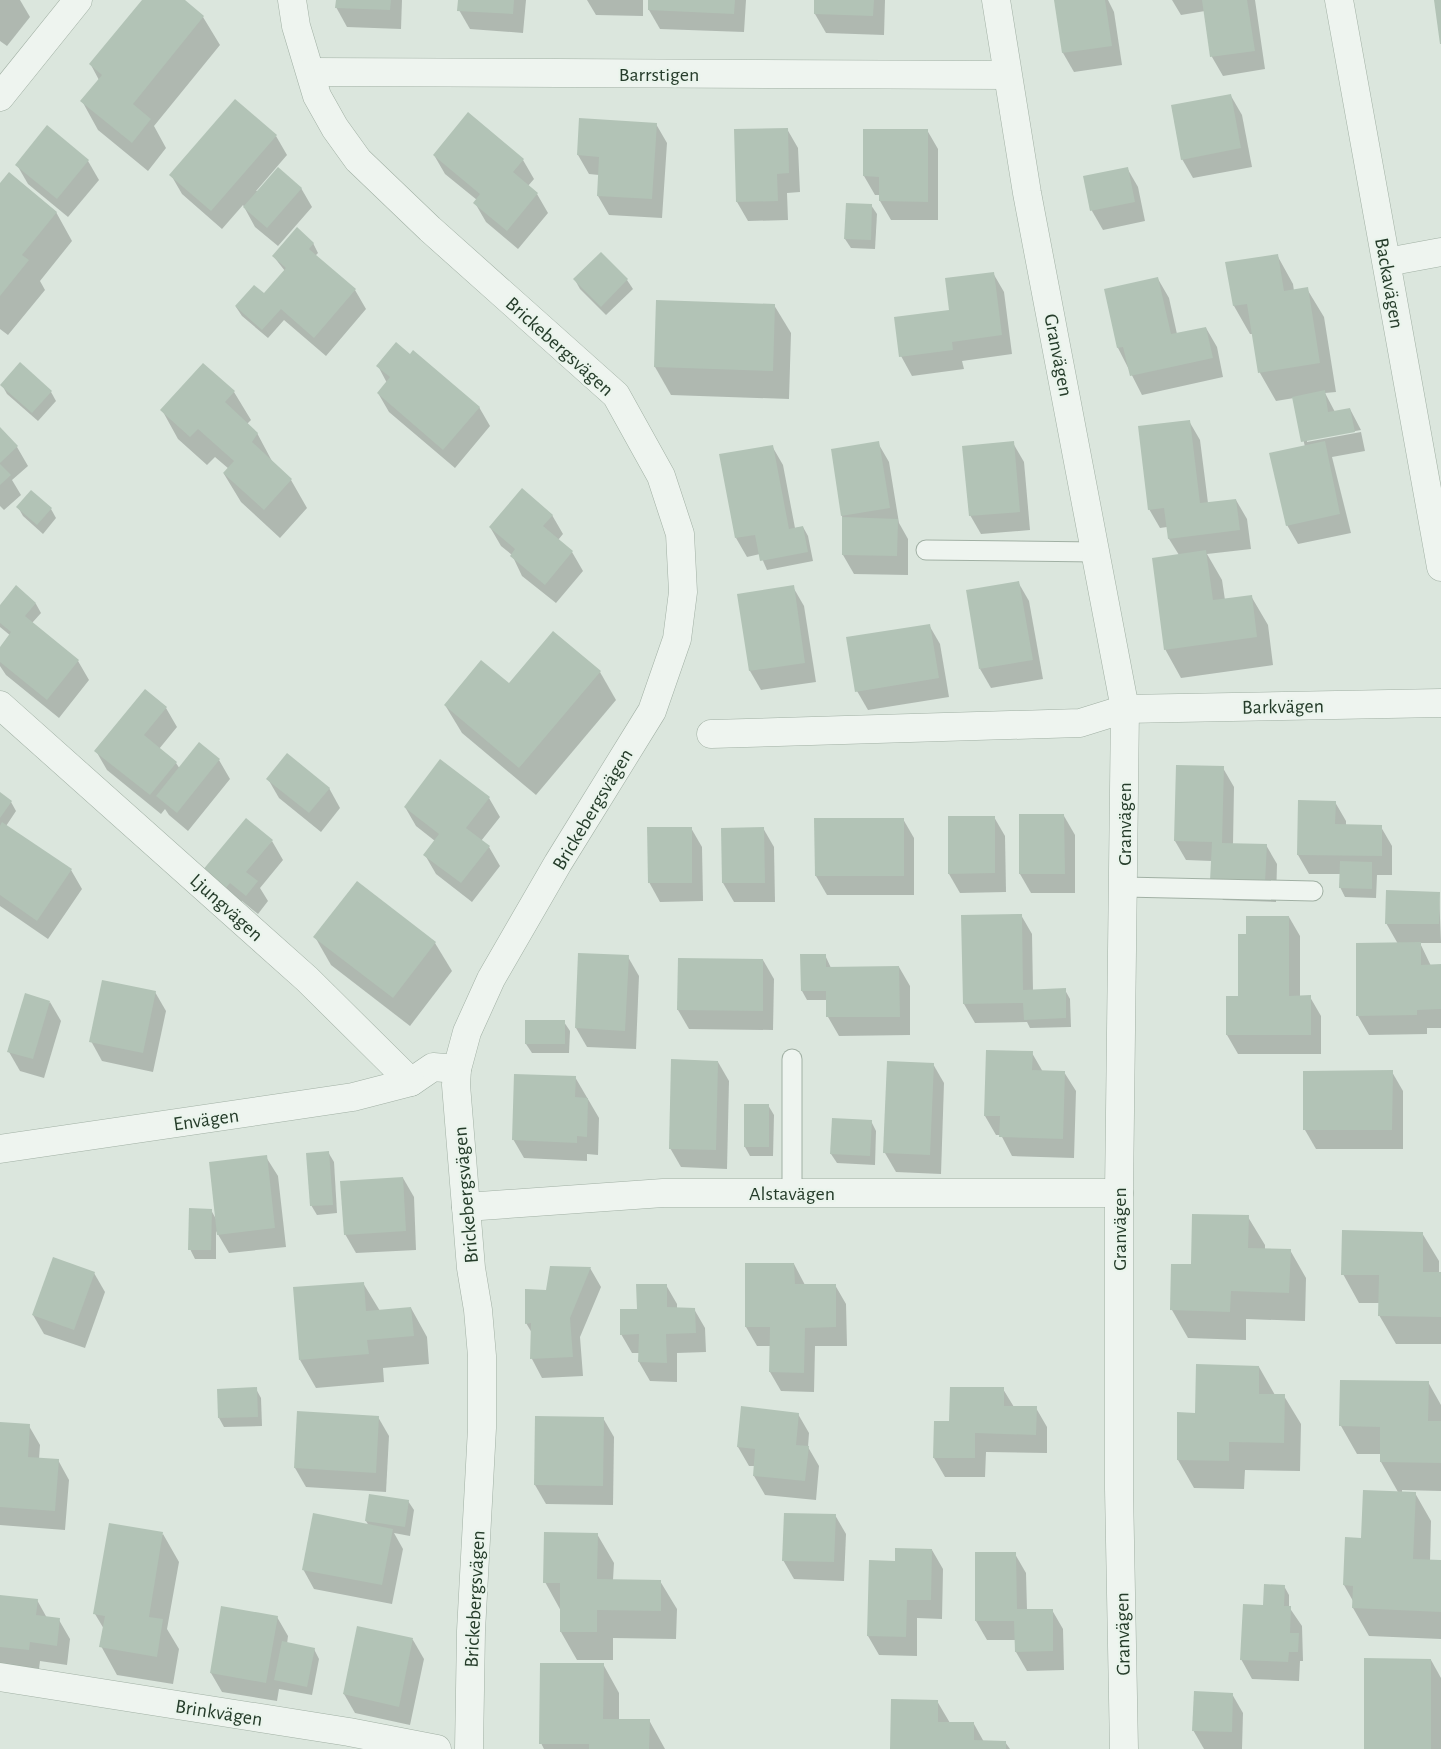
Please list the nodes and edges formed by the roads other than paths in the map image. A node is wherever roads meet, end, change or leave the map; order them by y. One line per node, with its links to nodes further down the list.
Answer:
1 (78, 0): 7 (street)
2 (292, 0): 5 (street, Brickebergsvägen)
3 (996, 0): 6 (street, Granvägen)
4 (1339, 0): 9 (street, Backavägen)
5 (312, 72): 6 (street, Barrstigen); 20 (street, Brickebergsvägen)
6 (1007, 75): 11 (street, Granvägen)
7 (0, 97)
8 (1441, 252): 9 (street)
9 (1387, 262): 12 (street, Backavägen)
10 (926, 550): 11 (lane)
11 (1097, 552): 15 (street, Granvägen)
12 (1441, 567)
13 (1441, 704): 15 (street, Barkvägen)
14 (0, 705): 21 (street, Ljungvägen)
15 (1125, 709): 16 (street); 17 (street, Granvägen)
16 (710, 734)
17 (1124, 888): 18 (lane); 24 (street, Granvägen)
18 (1313, 892)
19 (792, 1059): 23 (lane)
20 (457, 1069): 21 (street); 25 (street, Brickebergsvägen)
21 (411, 1082): 22 (street, Envägen)
22 (0, 1149)
23 (792, 1194): 24 (street, Alstavägen); 25 (street, Alstavägen)
24 (1119, 1194): 29 (street, Granvägen)
25 (466, 1207): 28 (street, Brickebergsvägen)
26 (0, 1677): 27 (street, Brinkvägen)
27 (437, 1749)
28 (469, 1749)
29 (1124, 1749)

